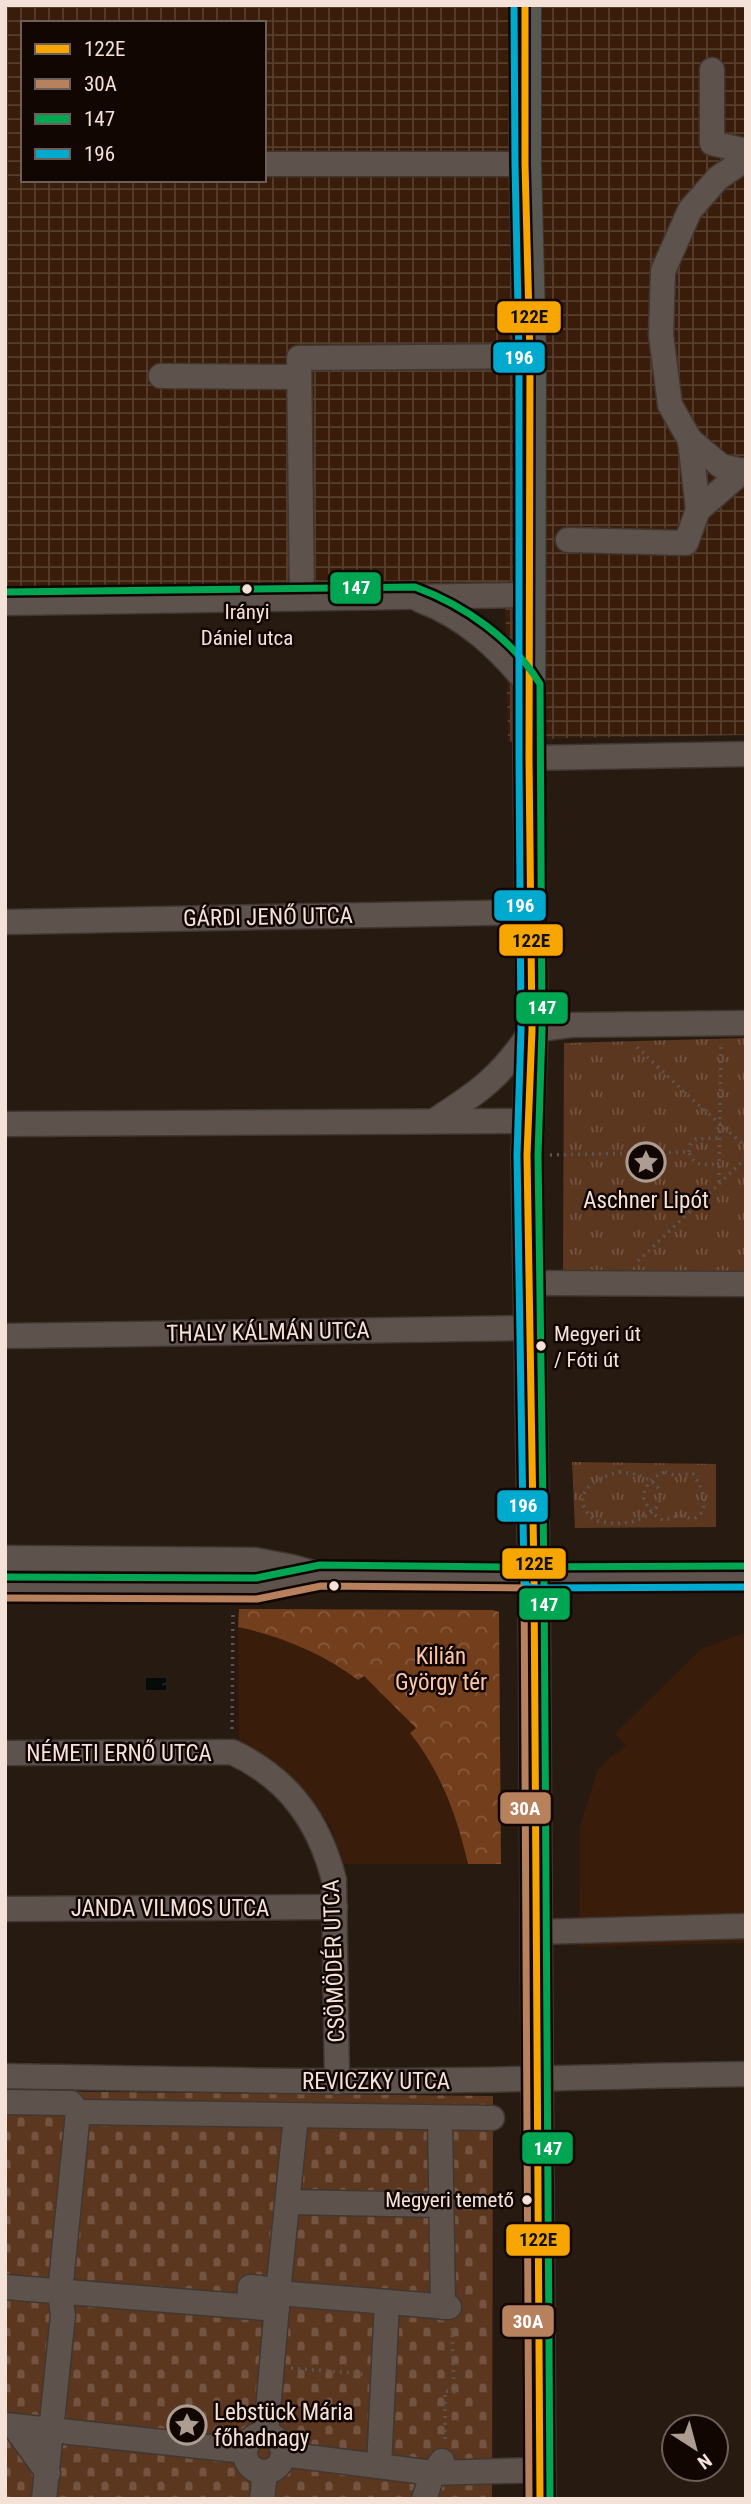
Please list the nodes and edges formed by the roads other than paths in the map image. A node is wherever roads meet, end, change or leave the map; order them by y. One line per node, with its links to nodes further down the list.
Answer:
1 (525, 5): 6 (main road)
2 (712, 70): 3 (street)
3 (746, 150)
4 (746, 159): 10 (street)
5 (266, 163): 6 (street)
6 (525, 164): 7 (main road)
7 (530, 356): 9 (street); 14 (main road)
8 (161, 376): 9 (street)
9 (299, 377): 16 (street)
10 (690, 440): 11 (street); 12 (street)
11 (745, 470): 12 (street)
12 (698, 510): 13 (street)
13 (568, 540)
14 (529, 596): 15 (street); 18 (main road)
15 (413, 597): 16 (street); 18 (street)
16 (302, 598): 17 (street)
17 (5, 603)
18 (530, 687): 20 (main road)
19 (746, 754): 20 (street)
20 (529, 758): 21 (main road)
21 (531, 912): 22 (street, GÁRDI JENŐ UTCA); 24 (main road)
22 (5, 922)
23 (746, 1023): 24 (street)
24 (532, 1030): 25 (street); 26 (main road)
25 (436, 1120): 26 (street); 27 (street)
26 (528, 1121): 28 (main road)
27 (5, 1124)
28 (529, 1283): 29 (street); 30 (main road)
29 (746, 1284)
30 (530, 1328): 31 (street, THALY KÁLMÁN UTCA); 35 (main road)
31 (5, 1336)
32 (5, 1558): 33 (street)
33 (320, 1574): 35 (street); 36 (street)
34 (746, 1576): 35 (street)
35 (534, 1578): 42 (main road)
36 (5, 1587)
37 (232, 1752): 38 (street, NÉMETI ERNŐ UTCA); 39 (street, CSÖMÖDÉR UTCA)
38 (5, 1753)
39 (335, 1907): 40 (street, JANDA VILMOS UTCA); 46 (street, CSÖMÖDÉR UTCA)
40 (5, 1909)
41 (746, 1926): 42 (street)
42 (537, 1933): 45 (main road)
43 (746, 2074): 45 (street, REVICZKY UTCA)
44 (5, 2076): 46 (street, REVICZKY UTCA)
45 (539, 2080): 46 (street, REVICZKY UTCA); 67 (main road)
46 (337, 2081)
47 (5, 2102): 48 (street)
48 (78, 2112): 49 (street); 55 (street)
49 (296, 2116): 50 (street); 52 (street)
50 (440, 2118): 51 (street); 53 (street)
51 (492, 2118)
52 (288, 2202): 53 (street); 56 (street)
53 (441, 2205): 57 (street)
54 (5, 2287): 55 (street)
55 (60, 2293): 56 (street); 59 (street)
56 (278, 2297): 57 (street); 60 (street)
57 (387, 2302): 64 (street)
58 (10, 2426): 59 (street); 66 (street)
59 (52, 2430): 61 (street); 66 (street)
60 (266, 2433): 61 (street); 62 (street)
61 (245, 2451): 65 (street)
62 (283, 2454): 64 (street); 65 (street)
63 (439, 2465): 64 (street); 67 (street); 70 (street)
64 (379, 2466)
65 (265, 2472): 69 (street)
66 (48, 2473): 68 (street)
67 (539, 2485)
68 (44, 2499)
69 (262, 2499)
70 (424, 2499)

